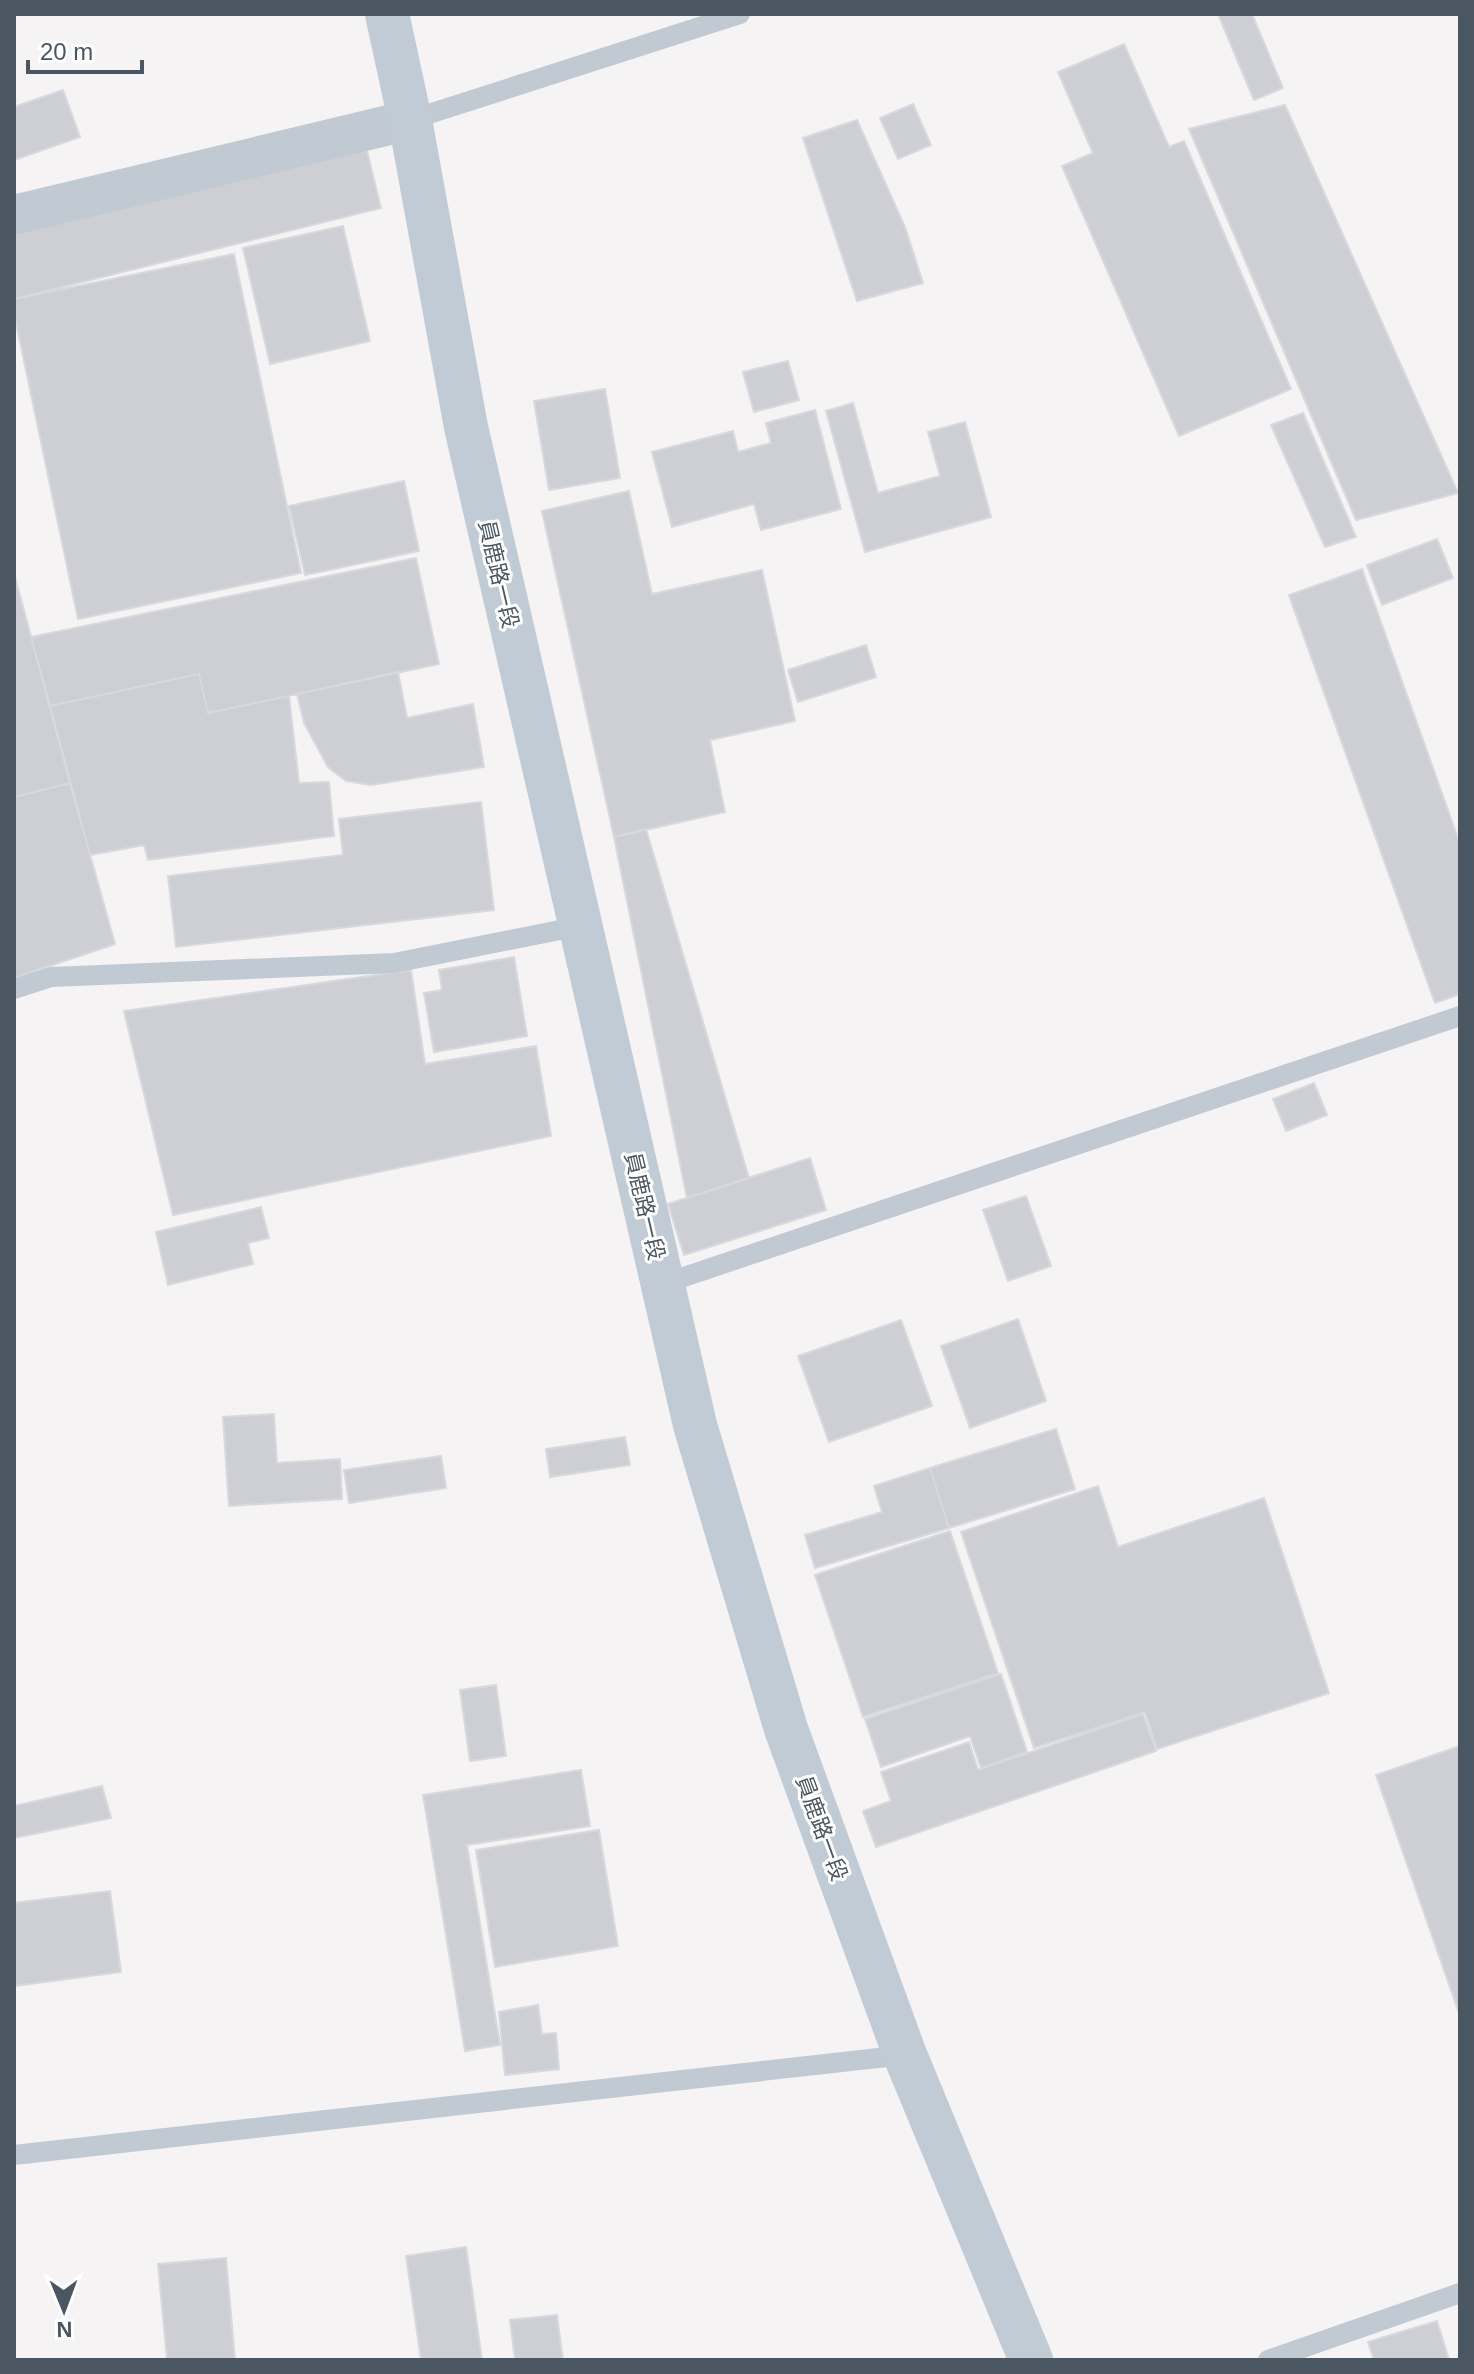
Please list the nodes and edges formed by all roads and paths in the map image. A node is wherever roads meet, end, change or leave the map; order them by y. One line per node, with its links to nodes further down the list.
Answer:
1 (387, 14): 3 (main road, 員鹿路一段)
2 (740, 14): 3 (lane)
3 (410, 120): 4 (street); 5 (main road, 員鹿路一段)
4 (14, 215)
5 (580, 926): 6 (lane); 8 (main road, 員鹿路一段)
6 (14, 989)
7 (1460, 1016): 8 (lane)
8 (663, 1284): 9 (main road, 員鹿路一段)
9 (905, 2055): 10 (lane); 12 (main road, 員鹿路一段)
10 (14, 2155)
11 (1460, 2293): 13 (lane)
12 (1031, 2360)
13 (1268, 2360)

